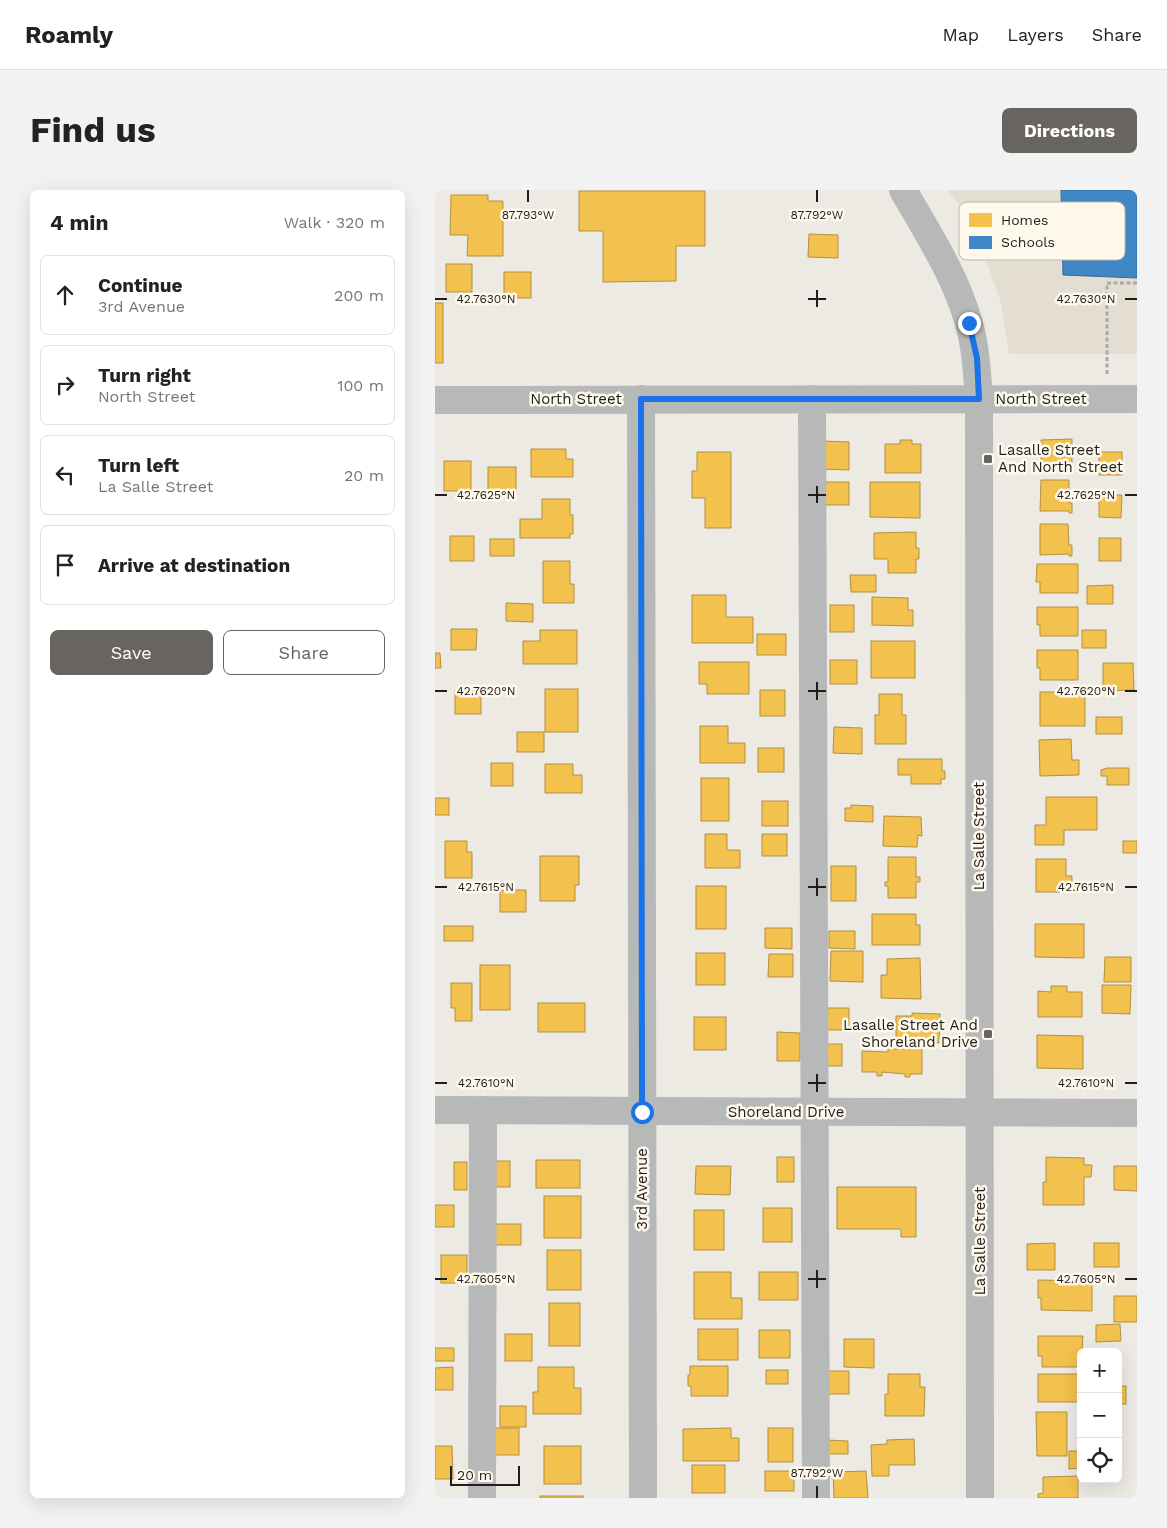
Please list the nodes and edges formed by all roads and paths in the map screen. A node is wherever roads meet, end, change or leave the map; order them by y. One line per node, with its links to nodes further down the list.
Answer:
1 (903, 190): 5 (street, La Salle Street)
2 (1137, 283): 6 (path)
3 (641, 399): 4 (street, North Street); 8 (street, North Street); 11 (street, 3rd Avenue)
4 (812, 399): 5 (street, North Street); 12 (street)
5 (979, 399): 6 (street, North Street); 13 (street, La Salle Street)
6 (1107, 399): 7 (street, North Street)
7 (1137, 399)
8 (435, 400)
9 (435, 1110): 10 (street, Shoreland Drive)
10 (483, 1110): 11 (street, Shoreland Drive); 15 (street)
11 (642, 1112): 12 (street, Shoreland Drive); 16 (street, 3rd Avenue)
12 (816, 1112): 13 (street, Shoreland Drive); 17 (street)
13 (980, 1113): 14 (street, Shoreland Drive); 18 (street, La Salle Street)
14 (1137, 1114)
15 (482, 1498)
16 (643, 1498)
17 (816, 1498)
18 (980, 1498)

